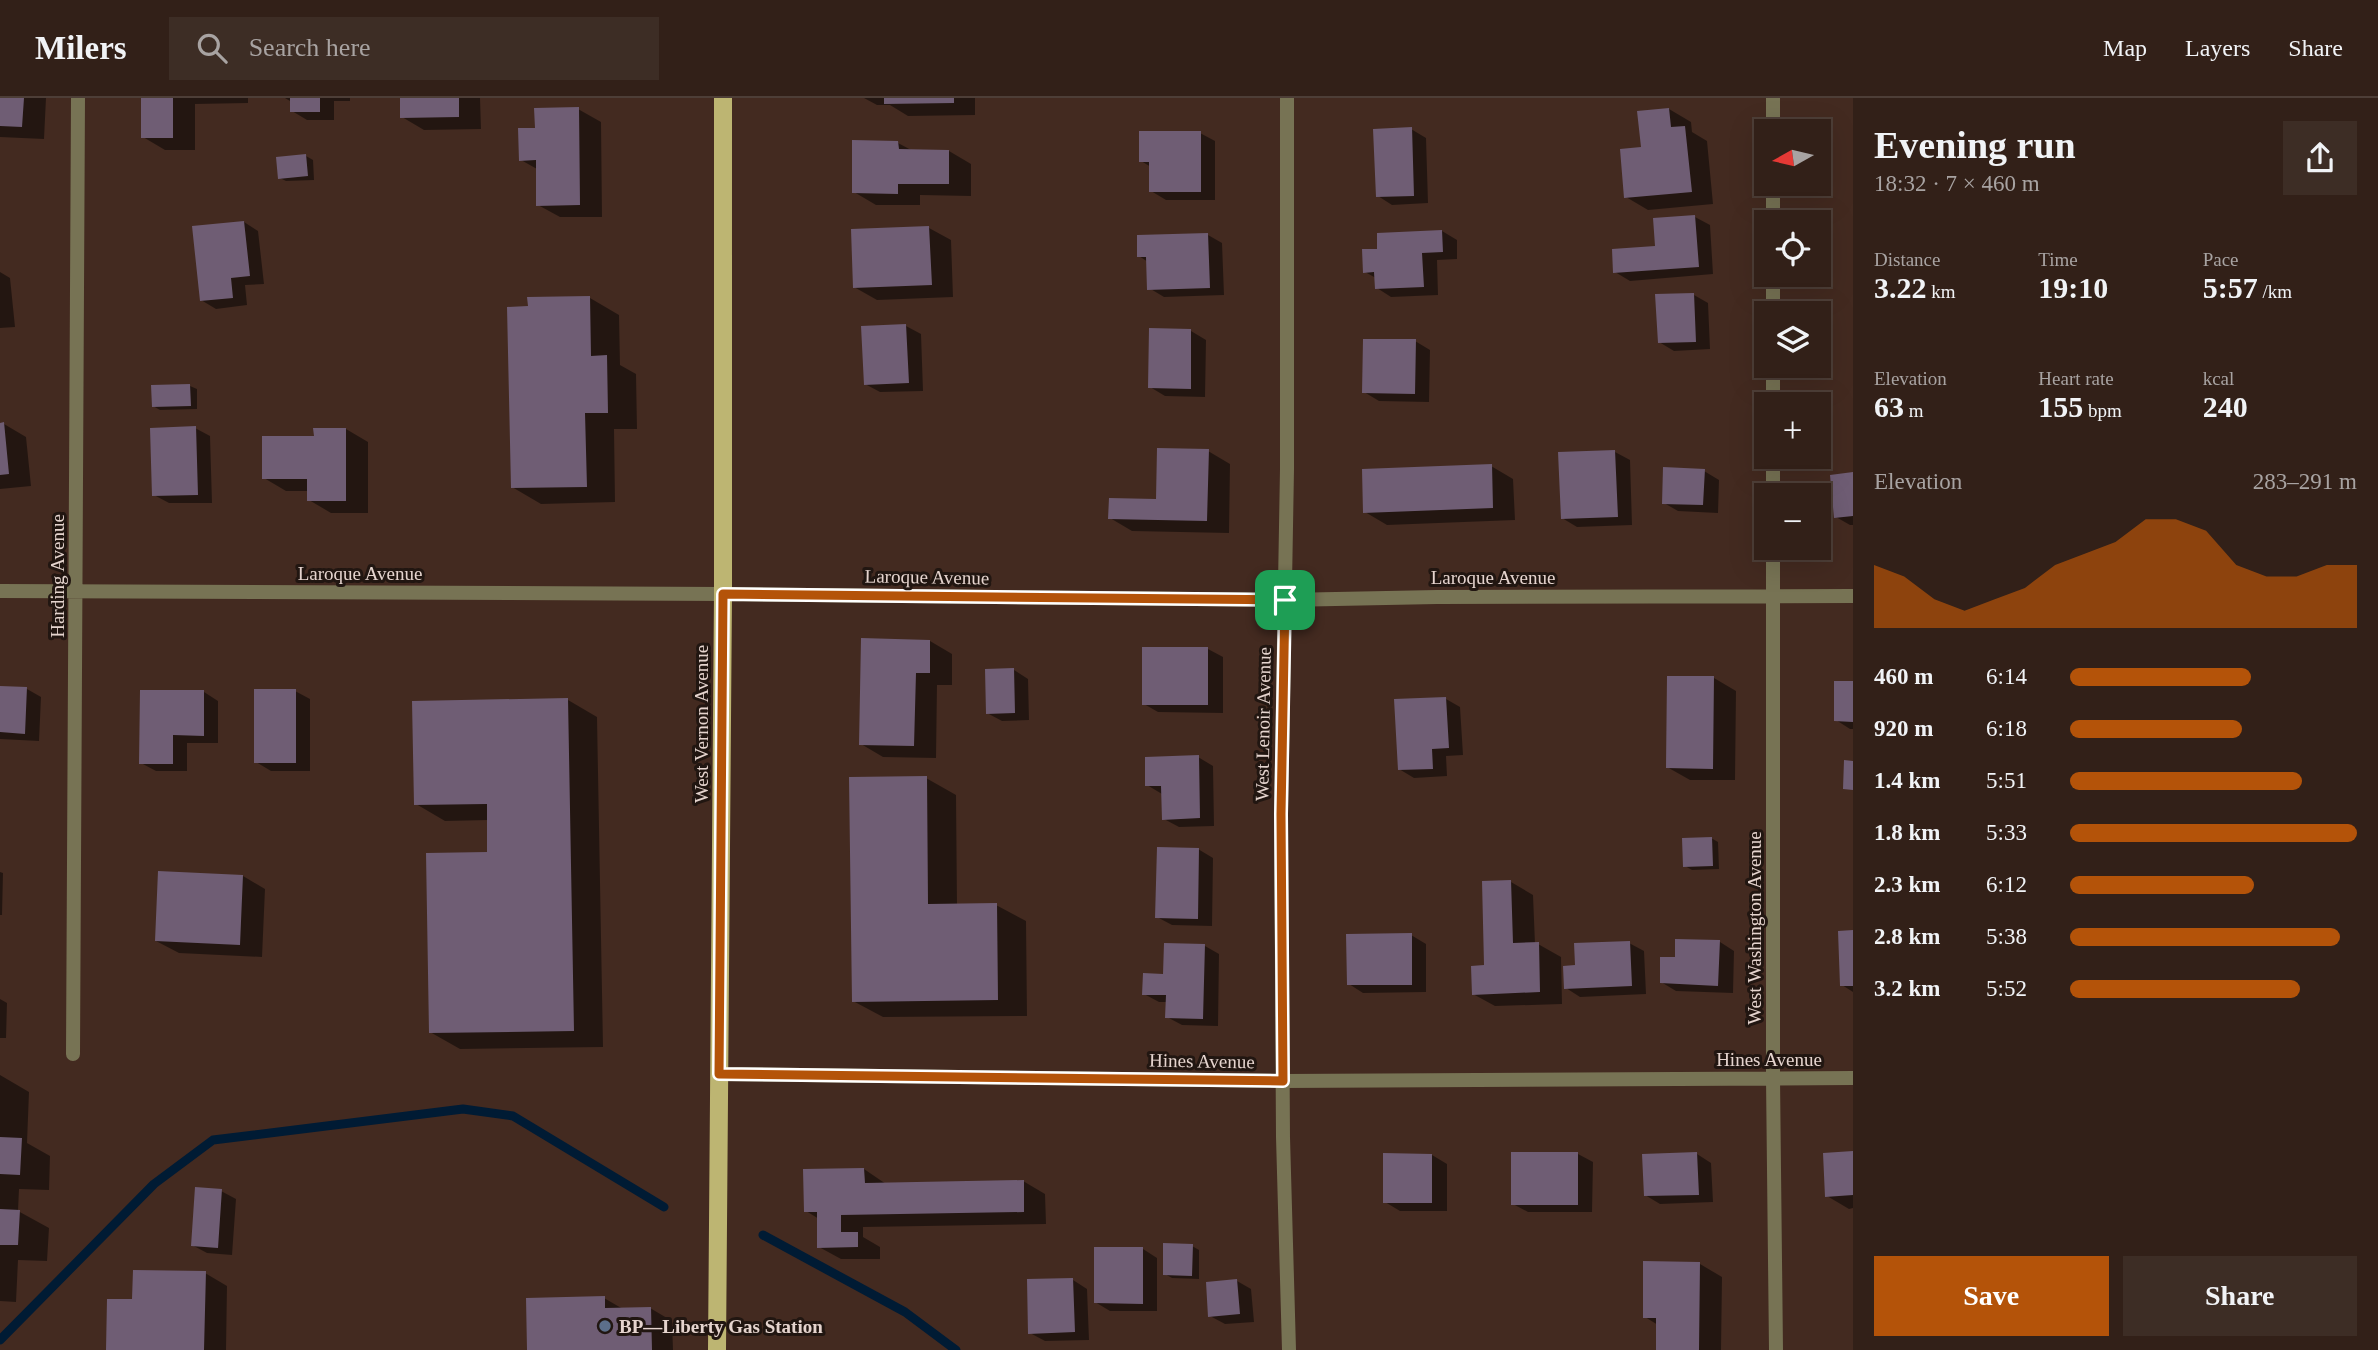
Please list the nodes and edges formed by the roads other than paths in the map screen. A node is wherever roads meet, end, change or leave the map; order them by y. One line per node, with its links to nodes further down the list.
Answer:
1 (78, 98): 8 (street, Harding Avenue)
2 (723, 98): 9 (main road, West Vernon Avenue)
3 (1287, 98): 12 (street, West Lenoir Avenue)
4 (1773, 98): 5 (street)
5 (1773, 119)
6 (1773, 560): 10 (street, West Washington Avenue)
7 (0, 591): 8 (street, Laroque Avenue)
8 (77, 591): 9 (street, Laroque Avenue); 13 (street, Harding Avenue)
9 (723, 594): 12 (street, Laroque Avenue); 14 (main road, West Vernon Avenue)
10 (1773, 597): 11 (street, Laroque Avenue); 12 (street, Laroque Avenue); 15 (street, West Washington Avenue)
11 (1853, 597)
12 (1285, 600): 17 (street, West Lenoir Avenue)
13 (73, 1054)
14 (719, 1074): 17 (street, Hines Avenue); 18 (main road, West Vernon Avenue)
15 (1773, 1078): 16 (street, Hines Avenue); 17 (street, Hines Avenue); 20 (street, West Washington Avenue)
16 (1853, 1078)
17 (1283, 1081): 19 (street, West Lenoir Avenue)
18 (717, 1350)
19 (1289, 1350)
20 (1776, 1350)

